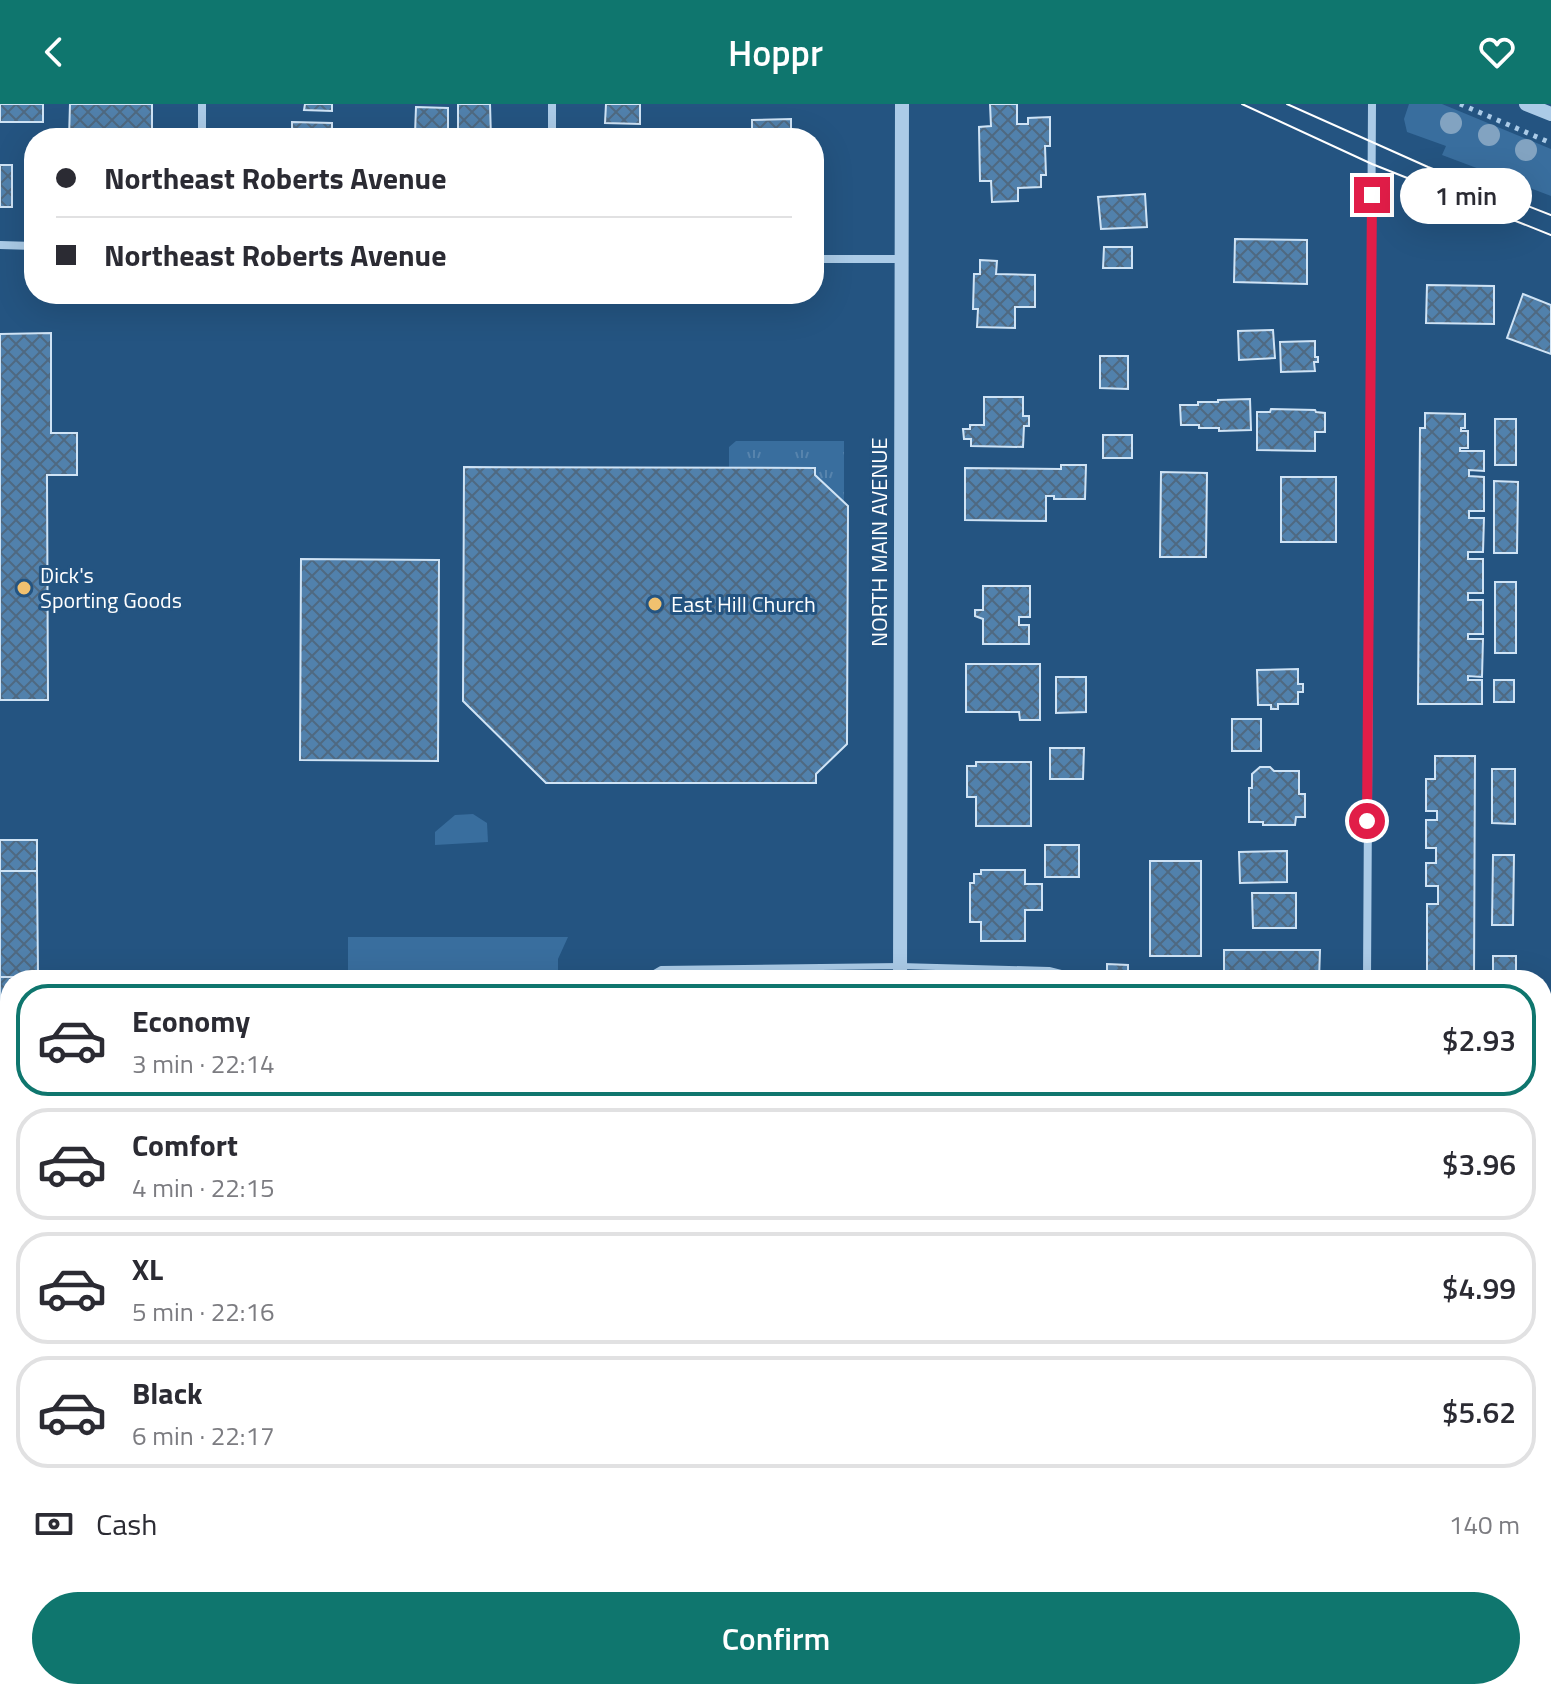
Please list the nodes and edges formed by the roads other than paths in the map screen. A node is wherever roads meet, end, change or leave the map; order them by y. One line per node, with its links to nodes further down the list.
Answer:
1 (202, 104): 7 (street)
2 (552, 104): 8 (street)
3 (902, 104): 12 (street, NORTH MAIN AVENUE)
4 (1372, 104): 16 (street)
5 (1526, 104): 6 (street)
6 (1551, 114)
7 (202, 128)
8 (552, 128)
9 (0, 245): 10 (street)
10 (24, 246)
11 (824, 259): 12 (street)
12 (902, 259): 15 (street, NORTH MAIN AVENUE)
13 (659, 970): 14 (lane)
14 (721, 970)
15 (900, 970)
16 (1367, 970)

